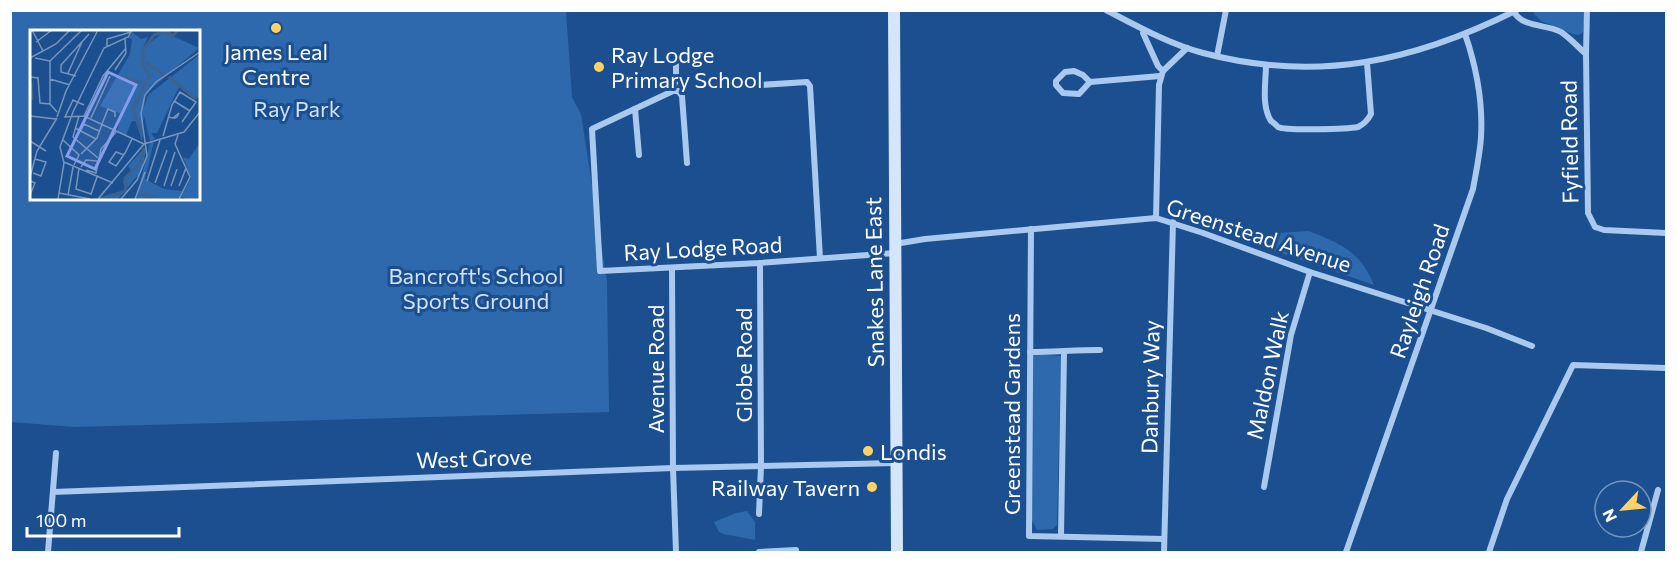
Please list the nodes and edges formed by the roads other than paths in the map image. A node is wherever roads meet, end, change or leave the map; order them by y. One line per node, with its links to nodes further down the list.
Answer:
1 (894, 10): 25 (street, Snakes Lane East)
2 (1106, 10): 6 (street)
3 (1227, 10): 10 (street)
4 (1587, 10): 9 (street, Fyfield Road)
5 (1515, 11): 7 (street); 9 (street, Fyfield Road)
6 (1144, 30): 8 (street); 14 (street)
7 (1465, 34): 12 (street); 30 (street, Rayleigh Road)
8 (1187, 48): 10 (street); 14 (street)
9 (1586, 54): 24 (street, Fyfield Road)
10 (1217, 56): 13 (street)
11 (676, 62): 17 (street)
12 (1367, 63): 13 (street); 13 (street)
13 (1266, 65)
14 (1162, 73): 15 (street); 21 (street)
15 (1090, 82): 15 (street)
16 (760, 85): 26 (street)
17 (671, 92): 18 (street, Ray Lodge Road); 20 (street)
18 (634, 109): 19 (street); 28 (street, Ray Lodge Road)
19 (639, 155)
20 (687, 163)
21 (1156, 218): 22 (street, Greenstead Avenue); 23 (street, Greenstead Avenue)
22 (1173, 222): 29 (street, Greenstead Avenue); 45 (street, Danbury Way)
23 (1031, 229): 25 (street, Greenstead Avenue); 33 (street, Greenstead Gardens)
24 (1666, 232)
25 (895, 248): 26 (street, Ray Lodge Road); 37 (street, Snakes Lane East)
26 (820, 258): 27 (street, Ray Lodge Road)
27 (760, 263): 28 (street, Ray Lodge Road); 38 (street, Globe Road)
28 (672, 269): 39 (street, Avenue Road)
29 (1310, 272): 30 (street, Greenstead Avenue); 40 (street, Maldon Walk)
30 (1431, 311): 31 (street, Greenstead Avenue); 52 (street, Rayleigh Road)
31 (1532, 346)
32 (1100, 350): 34 (street)
33 (1030, 352): 34 (street); 44 (street, Greenstead Gardens)
34 (1064, 353): 44 (street)
35 (1666, 368): 53 (street)
36 (56, 453): 42 (street)
37 (896, 463): 38 (street, West Grove); 50 (street, Snakes Lane East)
38 (761, 466): 39 (street, West Grove); 43 (street, Globe Road)
39 (673, 468): 42 (street, West Grove); 49 (street, Avenue Road)
40 (1264, 487)
41 (1658, 490): 54 (street)
42 (53, 492): 48 (street)
43 (759, 514)
44 (1061, 536): 45 (street, Greenstead Gardens)
45 (1164, 539): 51 (street, Danbury Way)
46 (759, 550): 47 (street)
47 (796, 550)
48 (48, 552)
49 (676, 552)
50 (897, 552)
51 (1164, 552)
52 (1346, 552)
53 (1489, 552)
54 (1641, 552)

